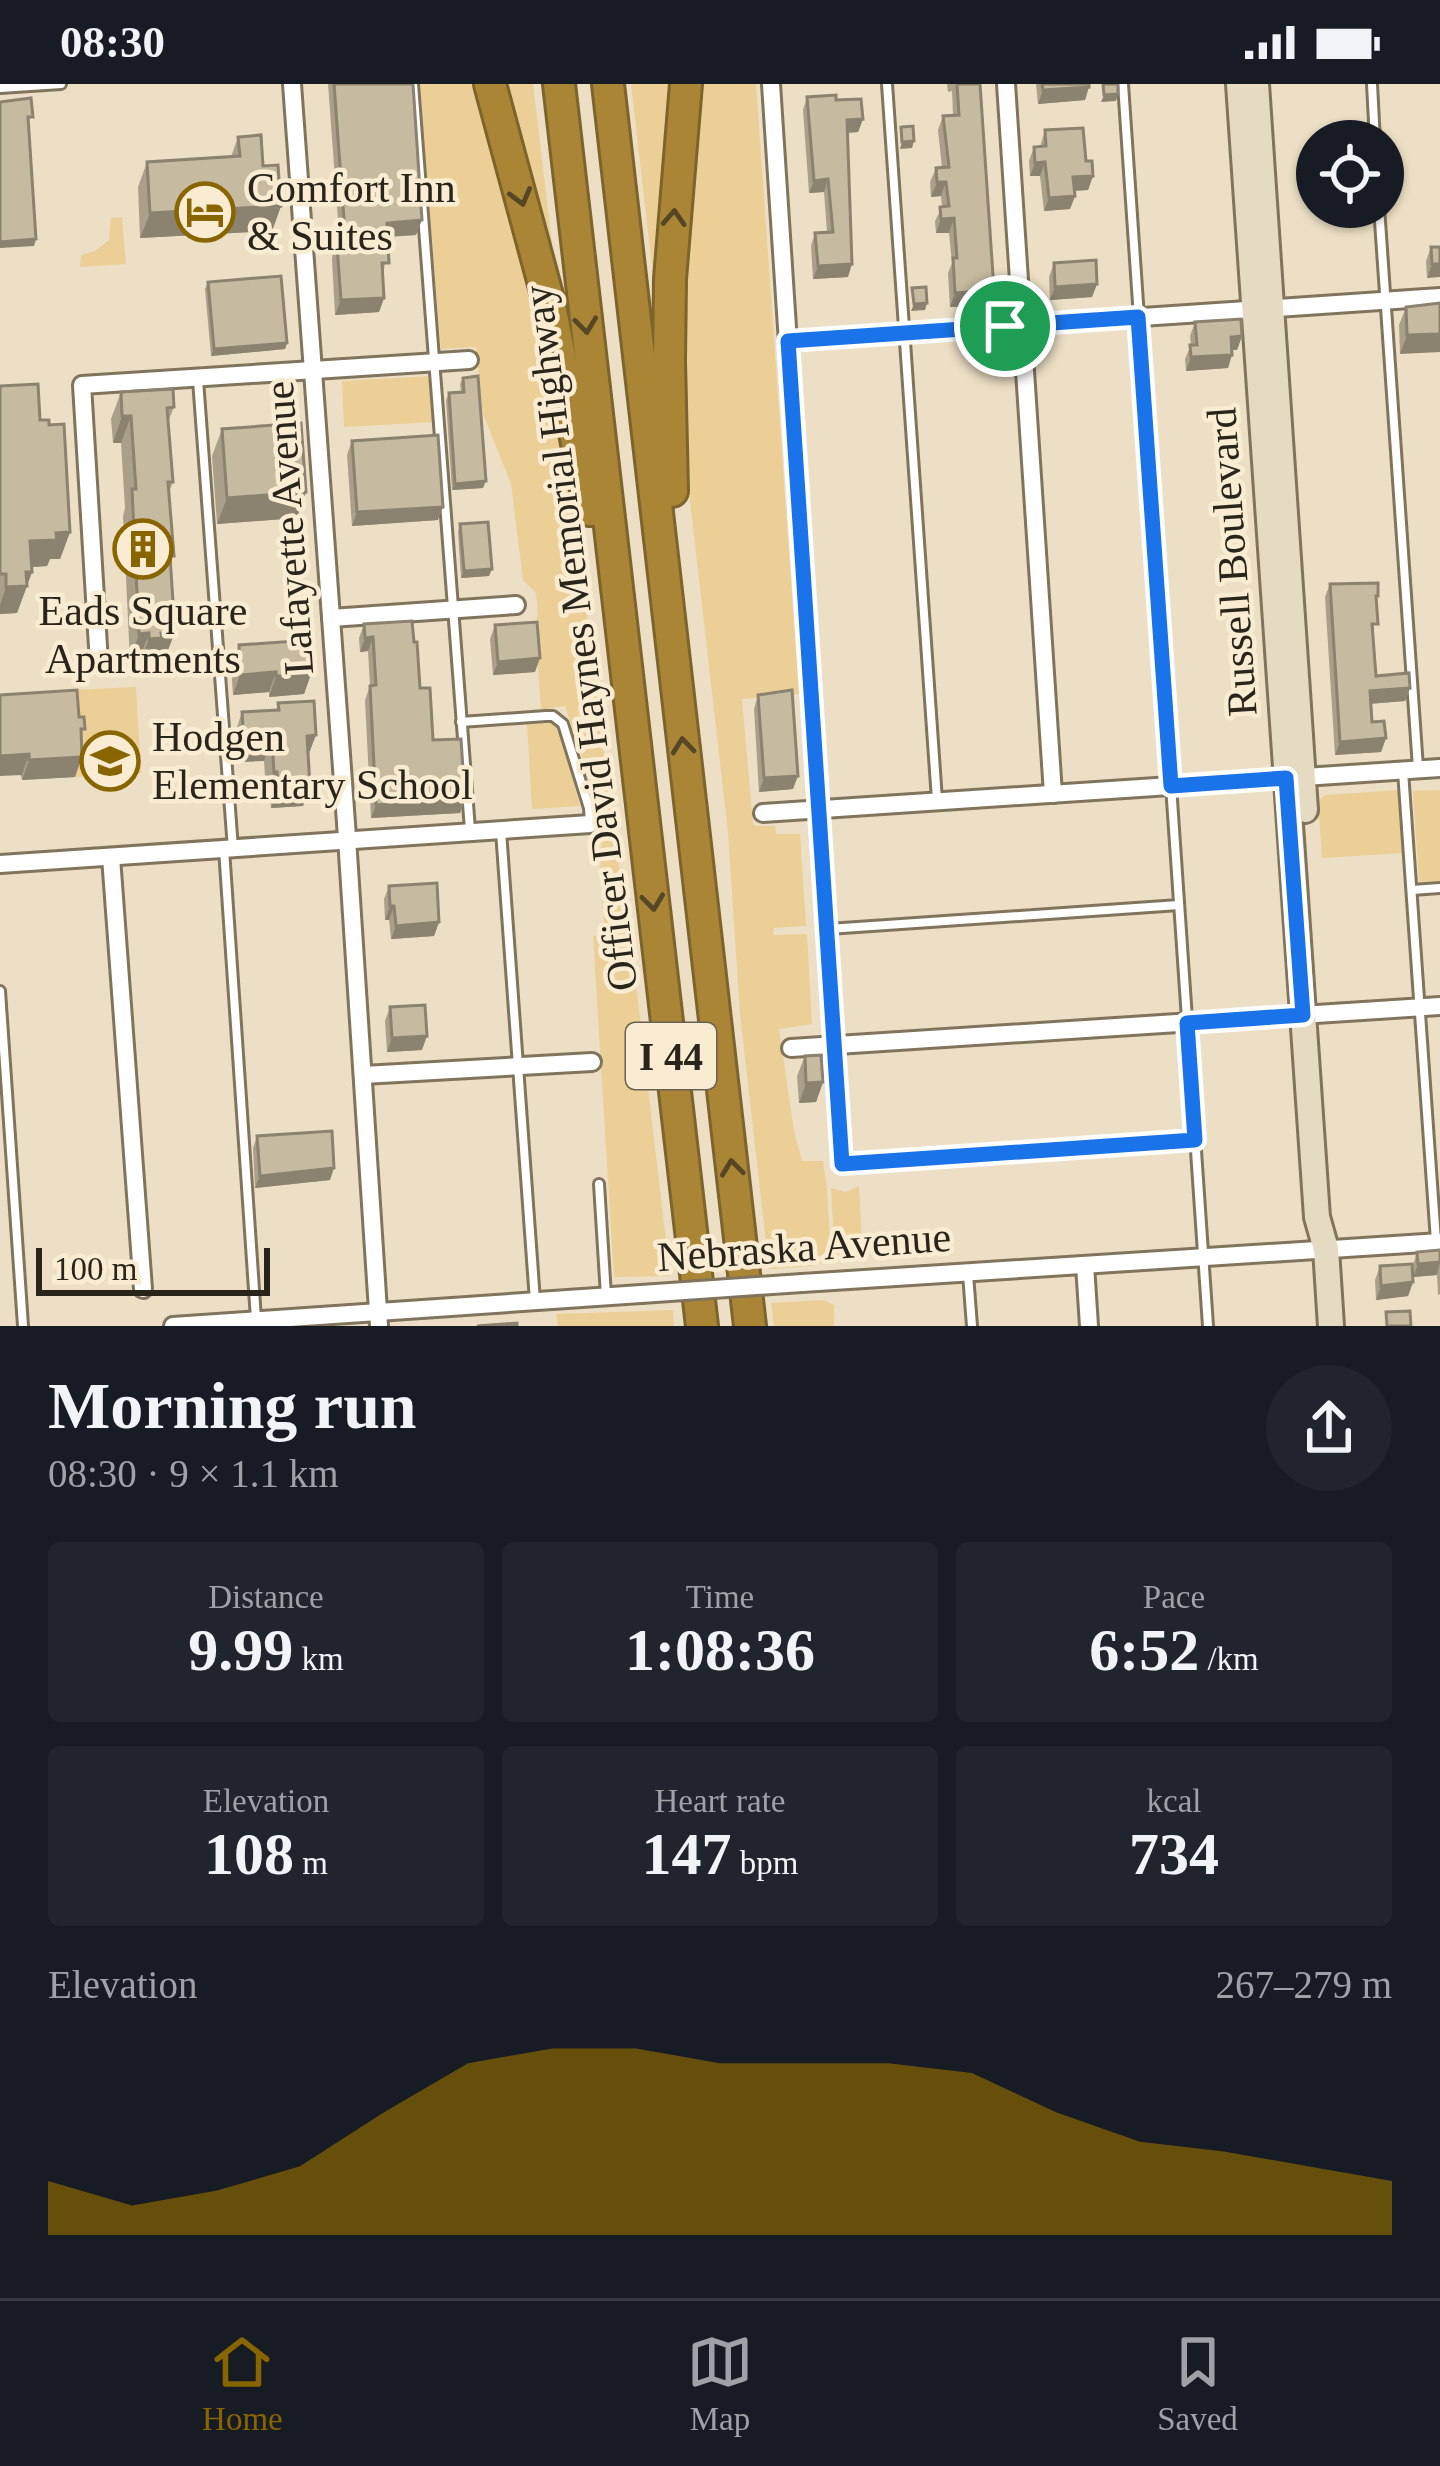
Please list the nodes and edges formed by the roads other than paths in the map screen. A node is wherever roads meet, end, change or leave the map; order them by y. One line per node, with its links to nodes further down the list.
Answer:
1 (61, 84): 15 (lane)
2 (292, 84): 27 (street, Lafayette Avenue)
3 (413, 84): 26 (lane)
4 (490, 84): 31 (highway, one-way to 31)
5 (559, 84): 31 (highway, Officer David Haynes Memorial Highway / I 44, one-way to 31)
6 (608, 84): 29 (highway, Officer David Haynes Memorial Highway / I 44)
7 (686, 84): 29 (highway, one-way to 7)
8 (770, 84): 24 (street)
9 (887, 84): 23 (lane)
10 (1006, 84): 22 (street)
11 (1123, 84): 21 (lane)
12 (1239, 84): 20 (main road, Russell Boulevard)
13 (1256, 84): 20 (main road, Russell Boulevard)
14 (1372, 84): 16 (lane)
15 (0, 88)
16 (1374, 120)
17 (1380, 228): 19 (lane)
18 (1440, 297): 19 (street)
19 (1384, 301): 20 (street); 37 (lane)
20 (1262, 308): 21 (street); 38 (main road, Russell Boulevard)
21 (1138, 317): 22 (street); 39 (lane)
22 (1022, 325): 23 (street); 40 (street)
23 (904, 333): 24 (street); 41 (lane)
24 (788, 341): 42 (street)
25 (470, 360): 26 (street)
26 (434, 363): 27 (street); 32 (lane)
27 (313, 371): 28 (street); 33 (street, Lafayette Avenue)
28 (198, 378): 34 (street); 48 (lane)
29 (661, 543): 83 (highway, Officer David Haynes Memorial Highway / I 44, one-way to 29)
30 (516, 605): 32 (street)
31 (619, 607): 82 (highway, Officer David Haynes Memorial Highway / I 44, one-way to 82)
32 (453, 610): 33 (street); 35 (lane)
33 (332, 618): 47 (street, Lafayette Avenue)
34 (99, 662)
35 (461, 722): 44 (lane); 46 (lane)
36 (1440, 768): 37 (street)
37 (1411, 770): 38 (street); 52 (lane)
38 (1295, 778): 39 (street); 58 (main road, Russell Boulevard)
39 (1171, 786): 40 (street); 53 (lane)
40 (1053, 794): 41 (street)
41 (937, 802): 42 (street)
42 (819, 810): 43 (street); 54 (street)
43 (764, 813)
44 (590, 824): 45 (street)
45 (501, 830): 46 (street); 63 (lane)
46 (470, 832): 47 (street)
47 (348, 842): 48 (street); 64 (street, Lafayette Avenue)
48 (229, 849): 49 (street); 79 (lane)
49 (111, 857): 50 (street); 75 (street)
50 (0, 864)
51 (1440, 888): 52 (lane)
52 (1412, 890): 57 (lane)
53 (1179, 905): 54 (lane); 59 (lane)
54 (826, 928): 60 (street)
55 (0, 991): 80 (lane)
56 (1440, 1006): 57 (street)
57 (1420, 1007): 58 (street); 65 (lane)
58 (1311, 1015): 59 (street); 71 (main road, Russell Boulevard)
59 (1187, 1023): 60 (street); 67 (lane)
60 (834, 1046): 61 (street); 68 (street)
61 (791, 1048)
62 (592, 1062): 63 (street)
63 (518, 1066): 64 (street); 77 (lane)
64 (363, 1076): 78 (street, Lafayette Avenue)
65 (1428, 1124): 66 (lane); 70 (lane)
66 (1440, 1124)
67 (1195, 1140): 68 (lane); 72 (lane)
68 (842, 1164)
69 (598, 1184): 76 (lane)
70 (1438, 1242): 71 (street, Nebraska Avenue)
71 (1326, 1249): 72 (street, Nebraska Avenue); 87 (main road, Russell Boulevard)
72 (1203, 1257): 73 (street, Nebraska Avenue); 86 (lane)
73 (1085, 1265): 74 (street, Nebraska Avenue); 85 (street)
74 (968, 1272): 76 (street, Nebraska Avenue, bridge); 84 (lane)
75 (143, 1289)
76 (606, 1297): 77 (street, Nebraska Avenue)
77 (535, 1302): 78 (street, Nebraska Avenue)
78 (379, 1319): 79 (street, Nebraska Avenue)
79 (257, 1323): 81 (street, Nebraska Avenue)
80 (23, 1326)
81 (173, 1326)
82 (702, 1326)
83 (750, 1326)
84 (972, 1326)
85 (1088, 1326)
86 (1208, 1326)
87 (1331, 1326)

